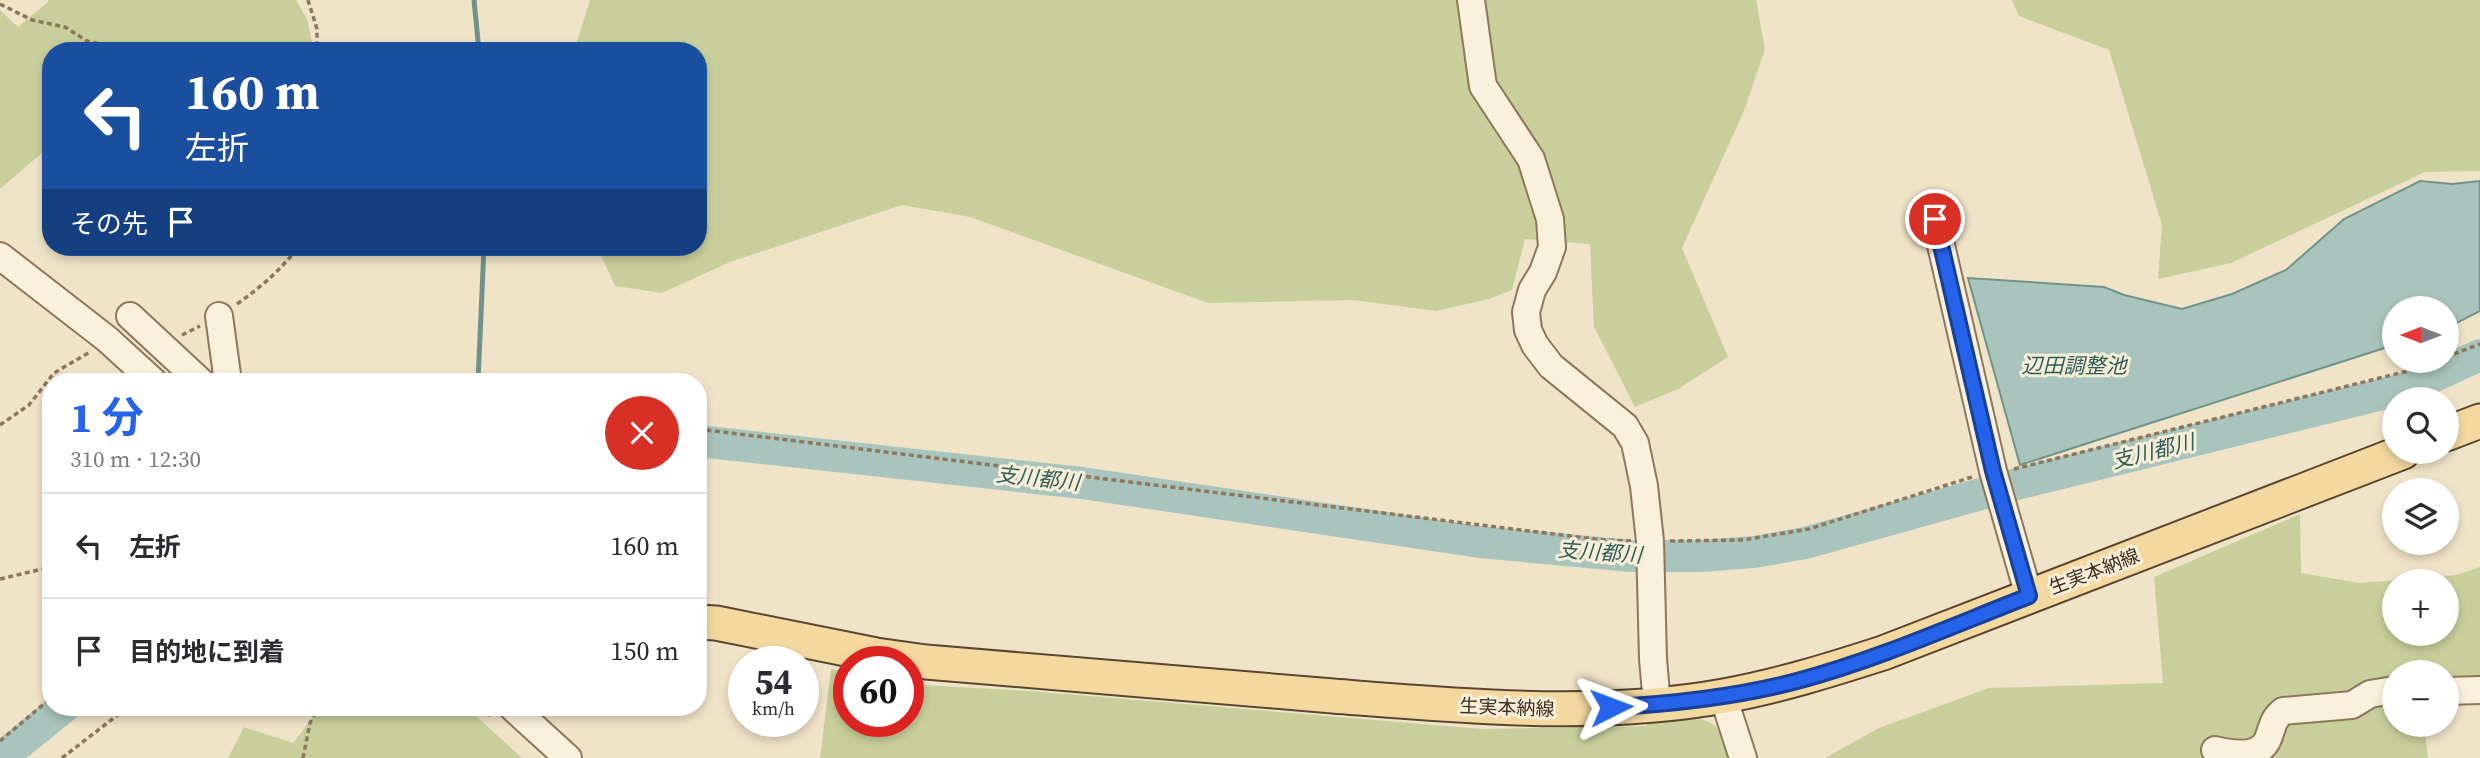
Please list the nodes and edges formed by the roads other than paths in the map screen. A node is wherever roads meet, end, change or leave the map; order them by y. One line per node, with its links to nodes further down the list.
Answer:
1 (1471, 0): 18 (street)
2 (1935, 219): 12 (street)
3 (0, 256): 5 (street)
4 (219, 316): 8 (street)
5 (111, 343): 6 (street); 7 (street)
6 (144, 373)
7 (191, 373)
8 (227, 373)
9 (2480, 421): 10 (main road)
10 (2459, 429)
11 (2382, 460): 12 (main road, 生実本納線)
12 (2029, 596): 17 (main road, 生実本納線)
13 (707, 622): 18 (main road, 生実本納線)
14 (2480, 690): 15 (street)
15 (2459, 691)
16 (2382, 692): 20 (street)
17 (1723, 696): 18 (main road, 生実本納線); 22 (street)
18 (1657, 704)
19 (522, 716): 21 (street)
20 (2215, 750)
21 (568, 758)
22 (1743, 758)

